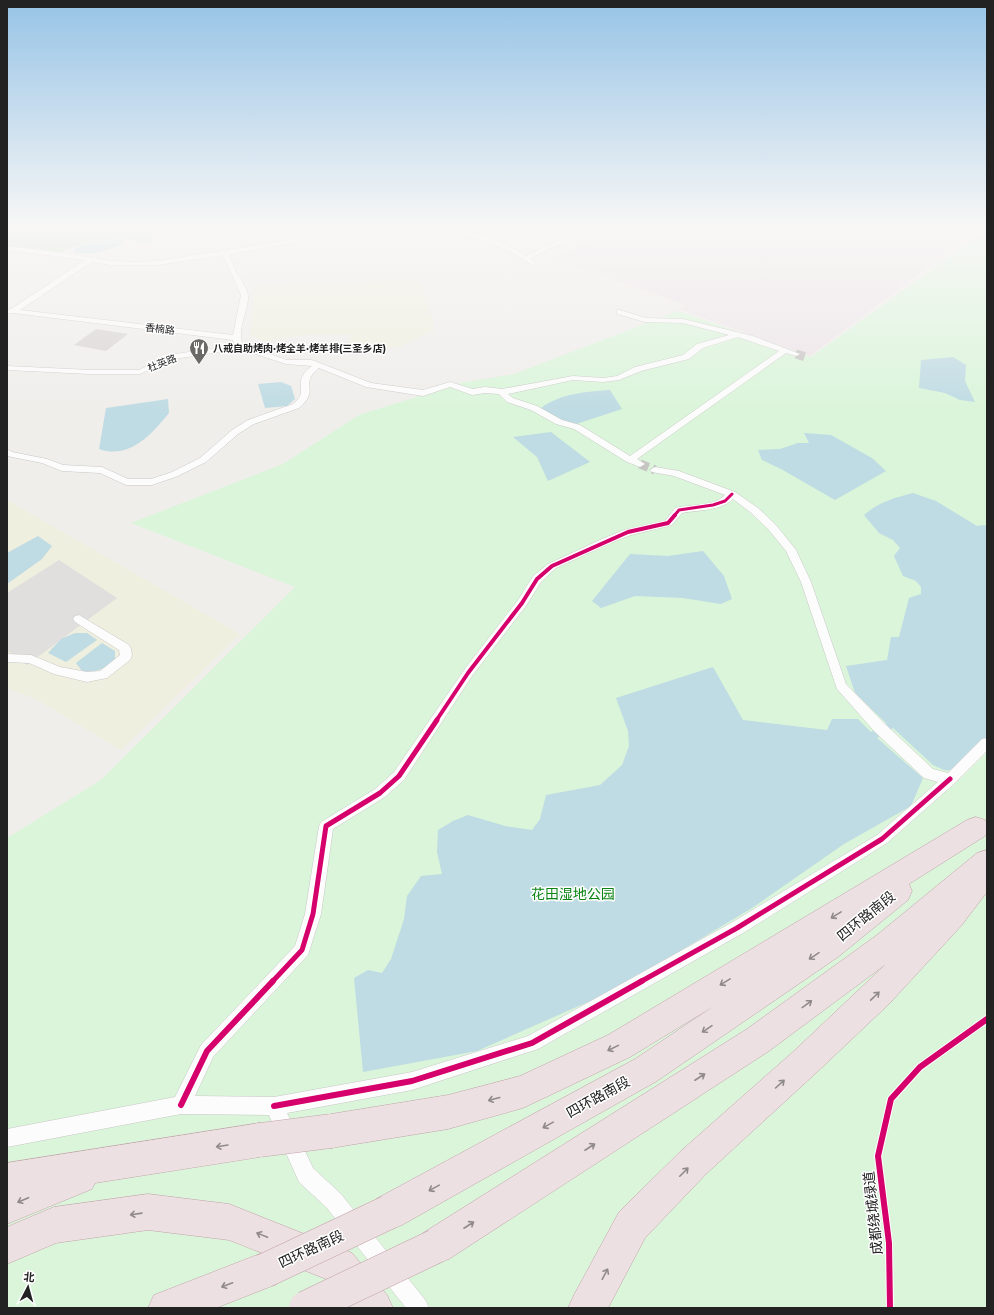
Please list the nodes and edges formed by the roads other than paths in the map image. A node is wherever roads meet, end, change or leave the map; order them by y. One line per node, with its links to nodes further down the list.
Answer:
1 (46, 288): 3 (street)
2 (242, 288): 6 (street)
3 (10, 311): 6 (street, 香楠路)
4 (620, 312): 5 (street)
5 (738, 335): 8 (street); 12 (street)
6 (236, 338): 7 (street)
7 (240, 347): 10 (street); 11 (street, 杜英路)
8 (785, 350): 9 (street); 14 (street)
9 (796, 354)
10 (318, 365): 12 (street); 13 (street)
11 (7, 368)
12 (502, 392): 14 (street)
13 (7, 452)
14 (630, 460): 15 (street)
15 (640, 464)
16 (656, 470): 17 (street)
17 (732, 494): 21 (street); 25 (street)
18 (80, 619): 19 (street)
19 (7, 658)
20 (987, 743): 21 (street)
21 (950, 779): 26 (street)
22 (982, 823): 28 (highway, one-way to 28, bridge); 32 (highway, 四环路南段, one-way to 32, bridge)
23 (987, 862): 33 (highway, one-way to 23, bridge)
24 (987, 872): 36 (highway, one-way to 24)
25 (181, 1105): 26 (street); 27 (street)
26 (274, 1106): 35 (street)
27 (7, 1138)
28 (124, 1161): 29 (highway); 30 (highway, one-way to 30)
29 (7, 1180)
30 (7, 1206)
31 (7, 1246): 34 (highway, one-way to 31)
32 (167, 1308)
33 (306, 1308)
34 (374, 1308)
35 (419, 1308)
36 (587, 1308)

